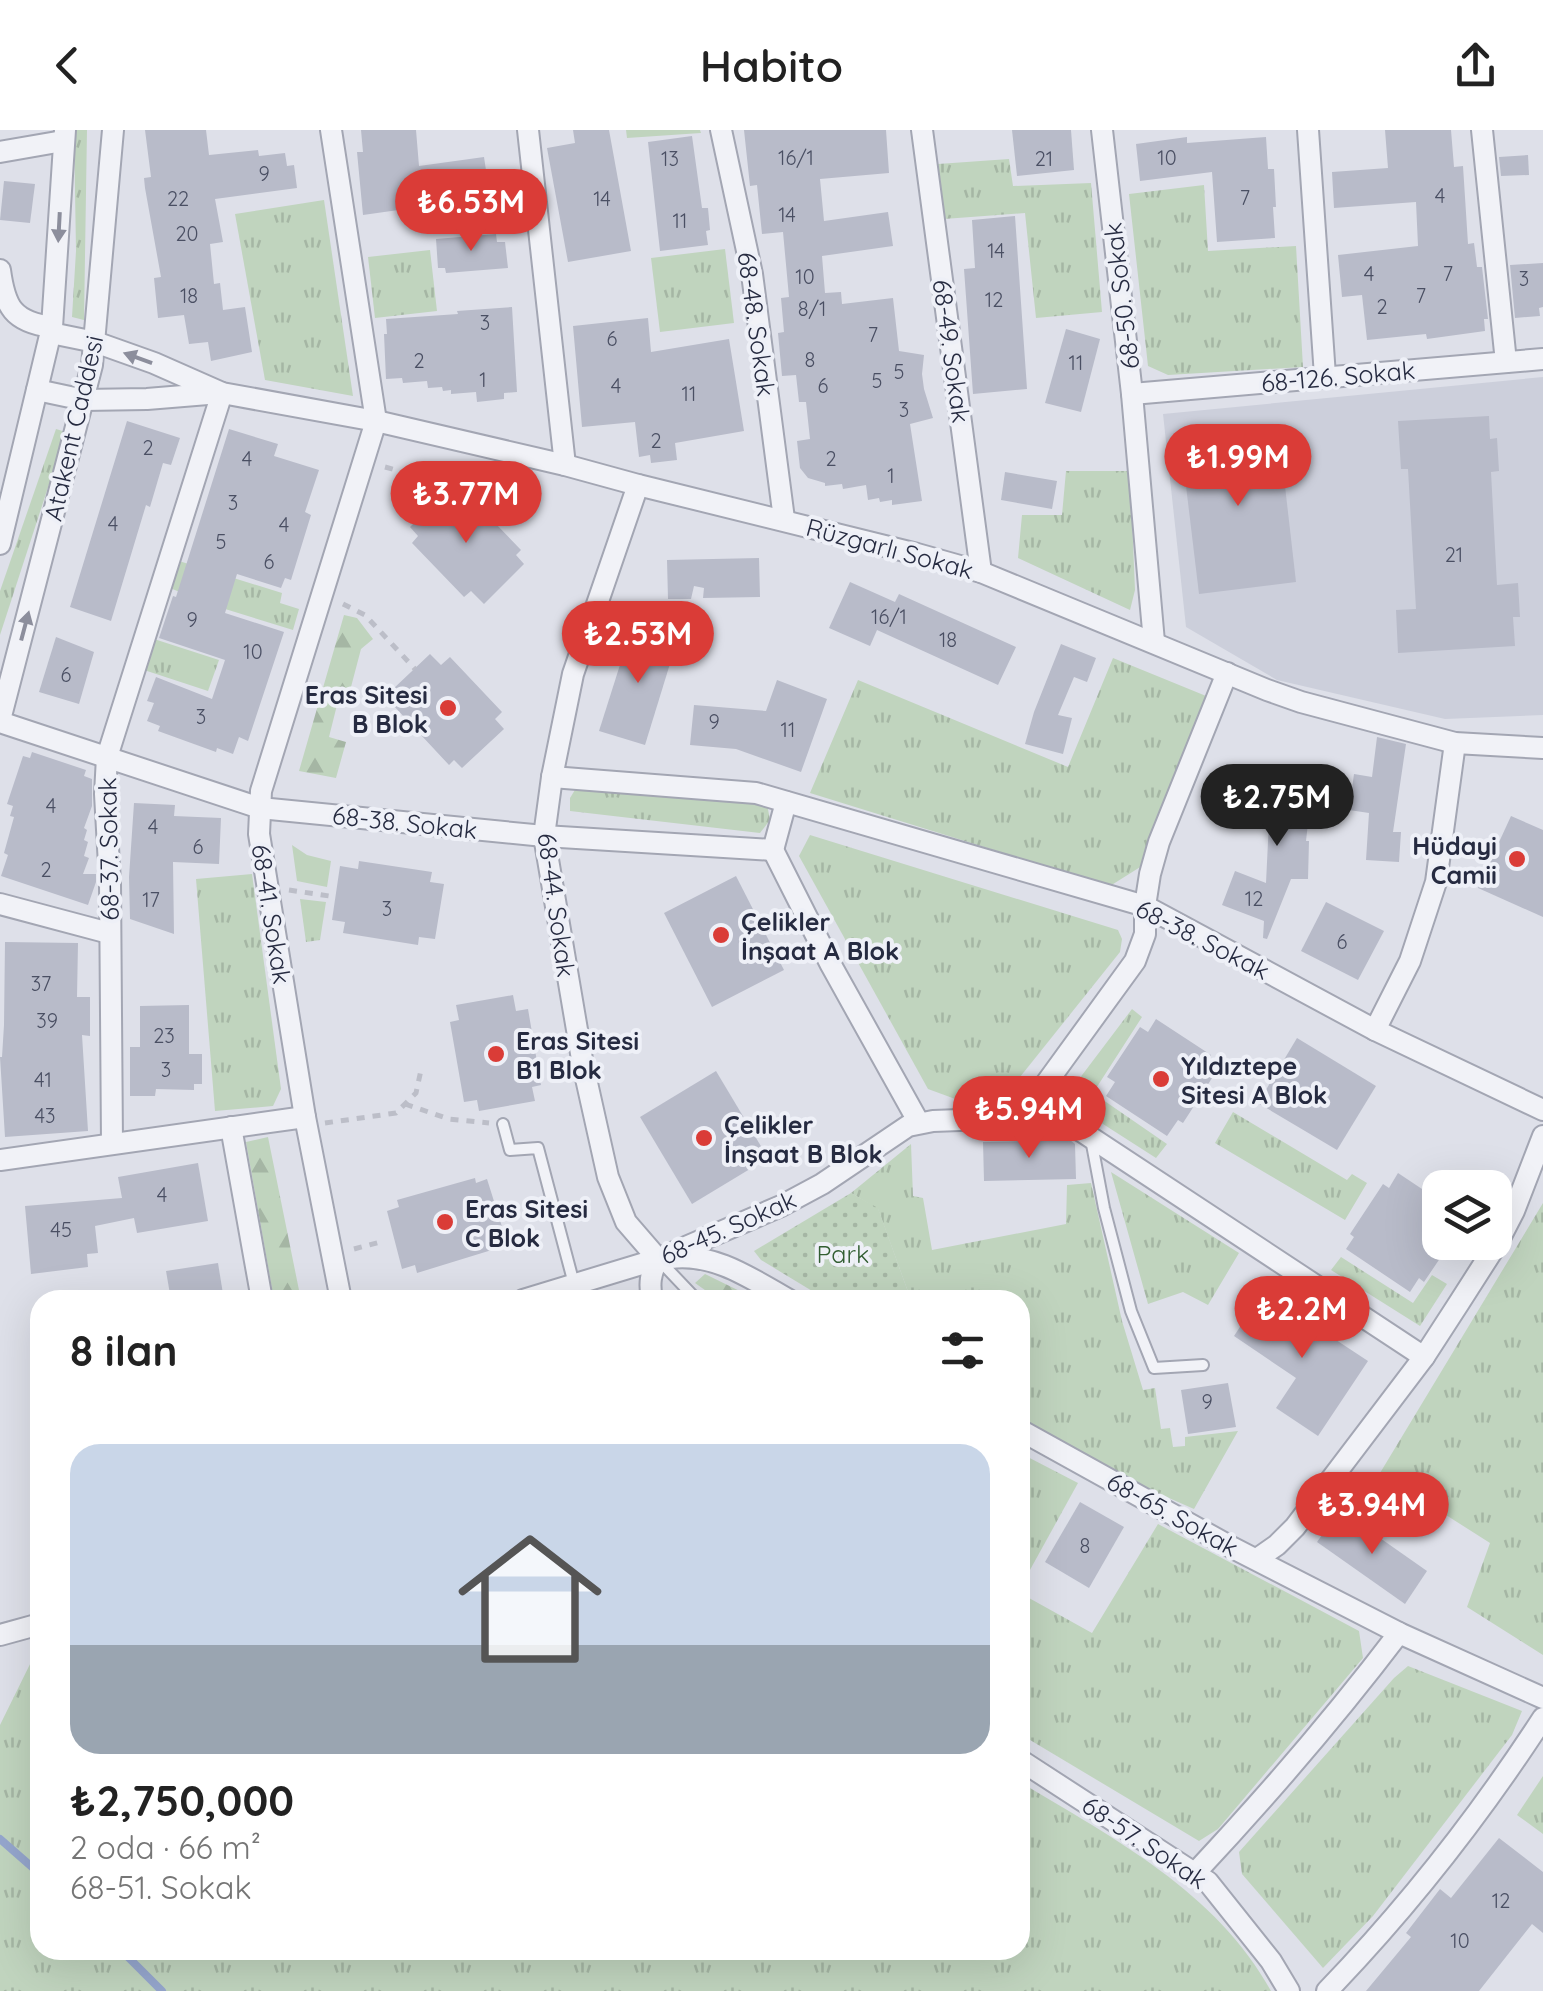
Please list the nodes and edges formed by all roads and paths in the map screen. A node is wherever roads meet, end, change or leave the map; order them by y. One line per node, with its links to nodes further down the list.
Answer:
1 (113, 130): 13 (street, Atakent Caddesi)
2 (332, 130): 21 (street)
3 (528, 130): 22 (street)
4 (721, 130): 26 (street, 68-48. Sokak)
5 (922, 130): 28 (street, 68-49. Sokak)
6 (1102, 130): 19 (street, 68-50. Sokak)
7 (1308, 130): 16 (street)
8 (1482, 130): 15 (street)
9 (64, 136): 10 (street); 12 (street, Atakent Caddesi, one-way to 12)
10 (0, 152)
11 (0, 270): 12 (street, Rüzgarlı Sokak)
12 (52, 330): 13 (street, Rüzgarlı Sokak); 17 (street, Atakent Caddesi)
13 (95, 342): 18 (street, Rüzgarlı Sokak, one-way to 13); 20 (street, Atakent Caddesi)
14 (1543, 359): 15 (street, 68-126. Sokak)
15 (1506, 362): 16 (street, 68-126. Sokak)
16 (1325, 376): 19 (street, 68-126. Sokak)
17 (37, 390): 20 (street, Rüzgarlı Sokak); 27 (street, Atakent Caddesi)
18 (222, 393): 20 (street, Rüzgarlı Sokak); 21 (street, Rüzgarlı Sokak); 36 (street, 68-37. Sokak)
19 (1132, 394): 30 (street, 68-50. Sokak)
20 (84, 400): 33 (street, Atakent Caddesi, one-way to 20)
21 (376, 421): 22 (street, Rüzgarlı Sokak); 39 (street, 68-41. Sokak)
22 (565, 465): 24 (street, Rüzgarlı Sokak)
23 (405, 478): 25 (path)
24 (638, 486): 26 (street, Rüzgarlı Sokak); 37 (street, 68-44. Sokak)
25 (431, 506)
26 (784, 520): 28 (street, Rüzgarlı Sokak)
27 (1, 533)
28 (981, 572): 30 (street, Rüzgarlı Sokak)
29 (365, 615): 31 (path)
30 (1154, 642): 32 (street, Rüzgarlı Sokak)
31 (415, 669)
32 (1227, 673): 34 (street, Rüzgarlı Sokak); 45 (street)
33 (0, 721): 36 (street, 68-38. Sokak)
34 (1455, 743): 35 (street, Rüzgarlı Sokak); 47 (street)
35 (1543, 748)
36 (107, 758): 39 (street, 68-38. Sokak); 46 (street, 68-37. Sokak)
37 (552, 777): 38 (street, 68-38. Sokak); 40 (street, 68-44. Sokak)
38 (786, 802): 41 (street); 45 (street, 68-38. Sokak)
39 (260, 808): 40 (street, 68-38. Sokak); 52 (street, 68-41. Sokak)
40 (544, 836): 41 (street, 68-38. Sokak); 62 (street, 68-44. Sokak)
41 (773, 850): 53 (street)
42 (303, 891): 43 (path)
43 (336, 897)
44 (0, 904): 46 (street)
45 (1145, 906): 47 (street, 68-38. Sokak); 49 (street)
46 (109, 933): 58 (street, 68-37. Sokak)
47 (1375, 1030): 51 (street, 68-38. Sokak)
48 (421, 1070): 50 (path)
49 (1034, 1100): 53 (street, 68-45. Sokak); 57 (street)
50 (405, 1104): 52 (path); 54 (path)
51 (1543, 1110)
52 (306, 1122): 55 (street); 65 (street, 68-41. Sokak)
53 (919, 1123): 62 (street, 68-45. Sokak)
54 (503, 1124): 63 (lane)
55 (231, 1127): 58 (street); 64 (street)
56 (1543, 1136): 70 (street)
57 (1091, 1138): 70 (street); 71 (lane)
58 (112, 1143): 59 (street)
59 (0, 1160)
60 (384, 1241): 61 (path)
61 (365, 1246)
62 (658, 1260): 63 (street, 68-45. Sokak); 67 (street); 68 (lane, 68-44. Sokak); 69 (street)
63 (574, 1284): 66 (street, 68-45. Sokak)
64 (260, 1290)
65 (339, 1290)
66 (555, 1290)
67 (650, 1290)
68 (687, 1290)
69 (770, 1290)
70 (1424, 1357): 73 (street)
71 (1203, 1365)
72 (1030, 1435): 73 (street, 68-65. Sokak)
73 (1257, 1559): 75 (street, 68-65. Sokak)
74 (30, 1627): 76 (street)
75 (1399, 1633): 77 (street, 68-65. Sokak); 80 (street)
76 (0, 1635)
77 (1543, 1698)
78 (1543, 1718): 82 (street)
79 (1030, 1766): 80 (street, 68-57. Sokak)
80 (1196, 1872): 81 (street, 68-57. Sokak)
81 (1289, 1991)
82 (1326, 1991)

